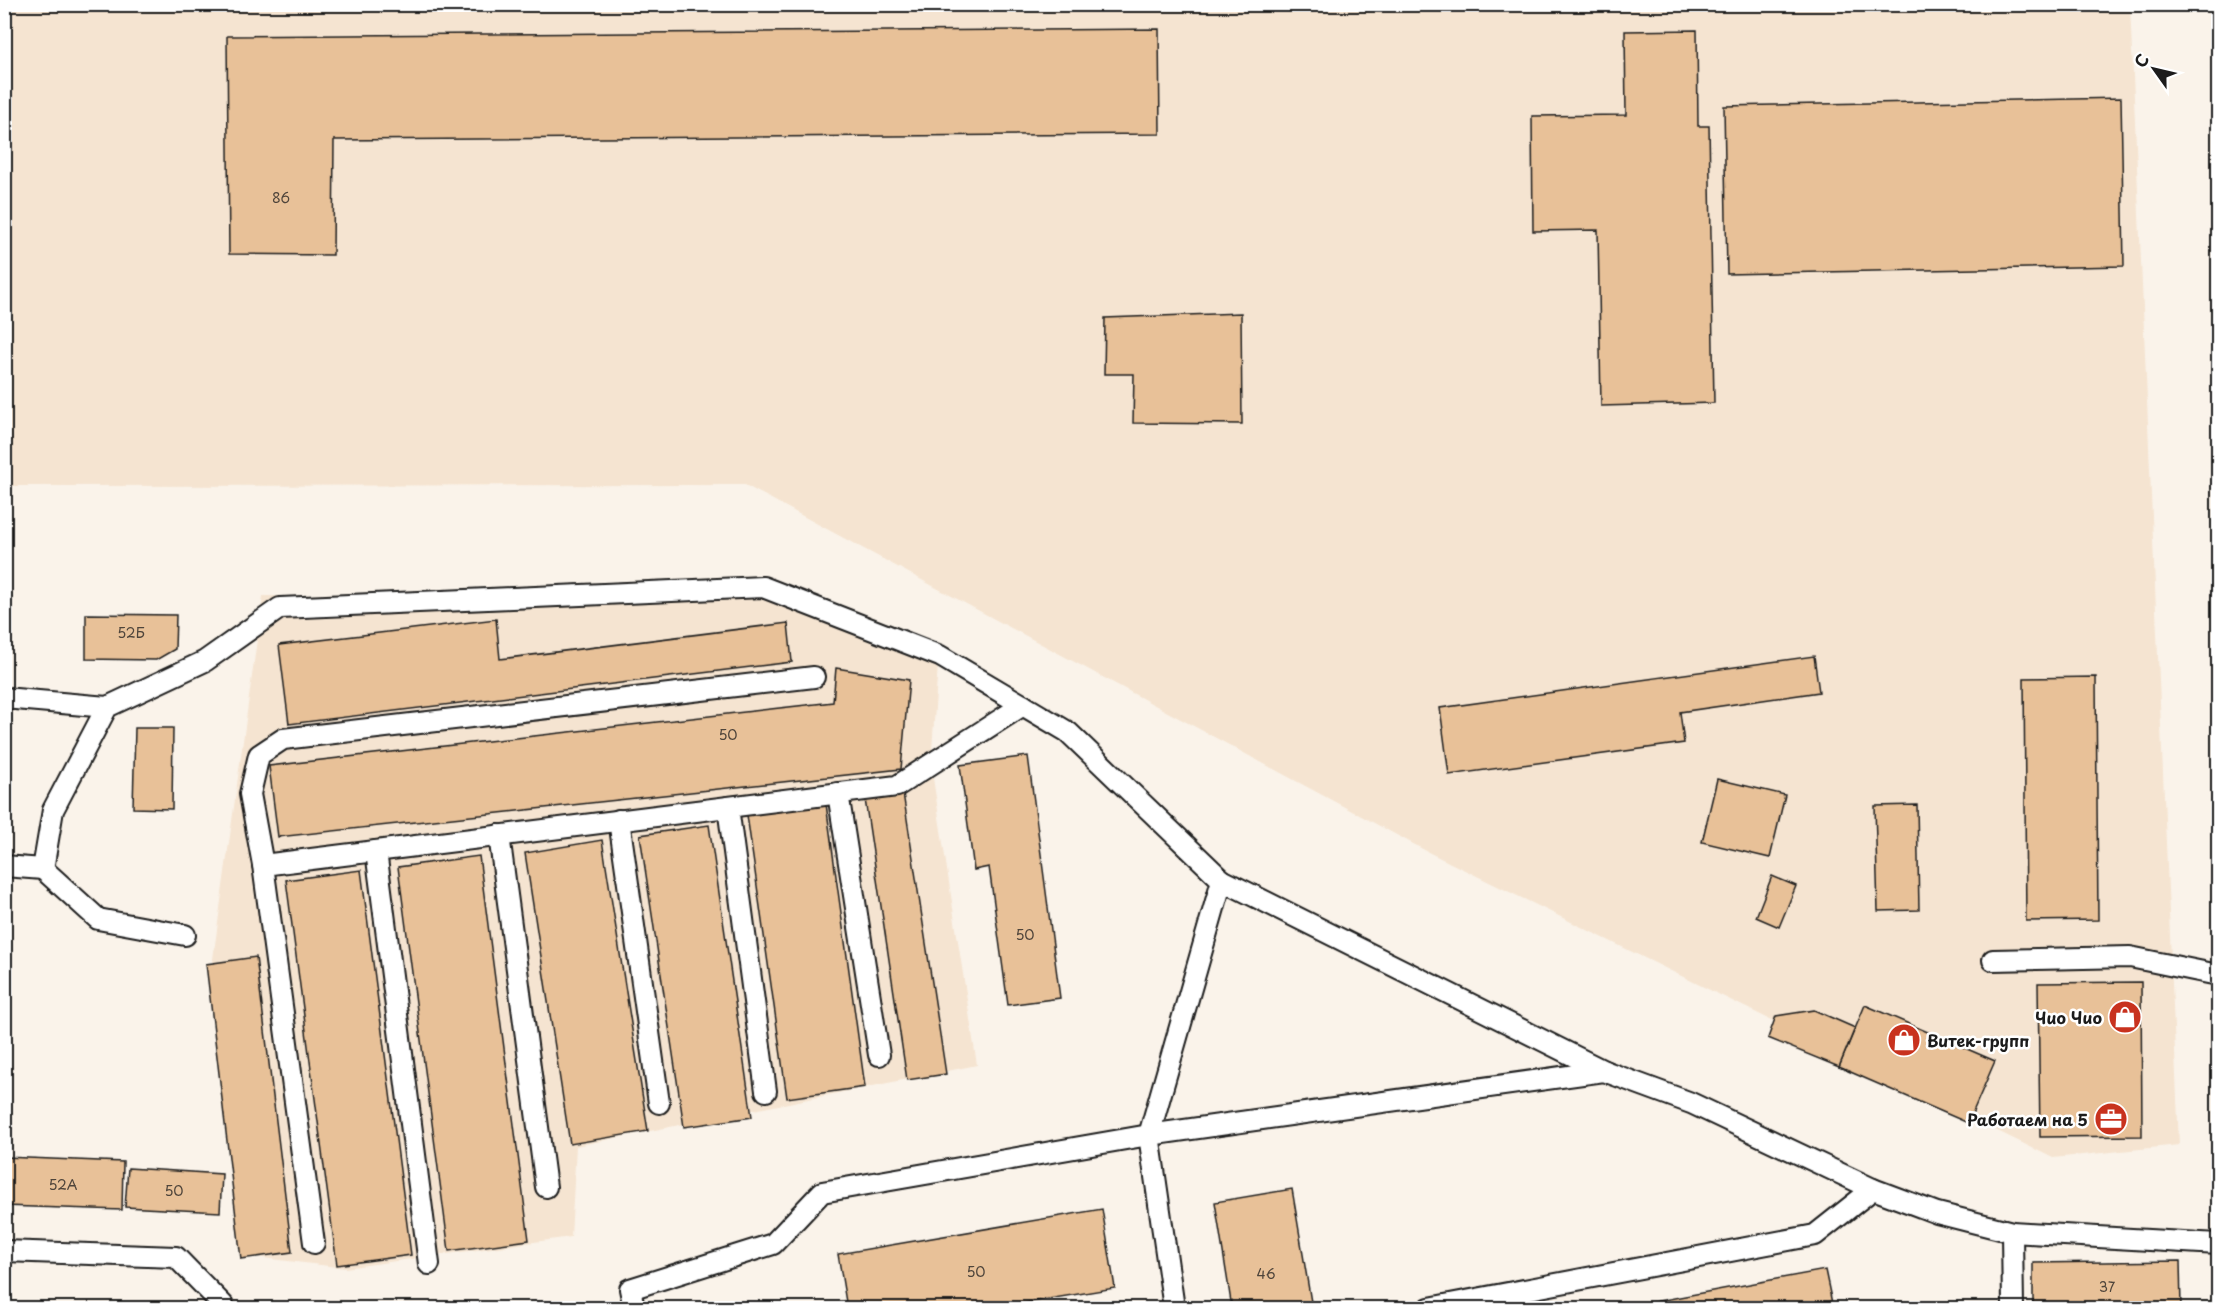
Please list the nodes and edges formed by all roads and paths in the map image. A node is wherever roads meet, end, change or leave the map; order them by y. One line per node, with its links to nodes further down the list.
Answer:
1 (814, 677): 10 (lane)
2 (4, 698): 4 (lane)
3 (1023, 705): 4 (lane); 5 (lane); 13 (lane)
4 (107, 707): 12 (lane)
5 (838, 793): 6 (lane); 17 (lane)
6 (728, 807): 7 (lane); 19 (lane)
7 (618, 820): 8 (lane); 20 (lane)
8 (499, 836): 9 (lane); 22 (lane)
9 (376, 851): 10 (lane); 28 (lane)
10 (263, 865): 25 (lane)
11 (4, 866): 12 (lane)
12 (43, 869): 14 (lane)
13 (1222, 880): 18 (lane); 21 (lane)
14 (185, 935)
15 (1993, 960): 16 (lane)
16 (2218, 975)
17 (879, 1055)
18 (1604, 1071): 21 (lane); 23 (lane)
19 (766, 1091)
20 (659, 1103)
21 (1149, 1135): 30 (lane); 31 (lane)
22 (546, 1187)
23 (1873, 1189): 24 (lane); 32 (lane)
24 (2012, 1232): 26 (lane); 33 (lane)
25 (314, 1243)
26 (2218, 1244)
27 (4, 1251): 29 (lane)
28 (429, 1264)
29 (222, 1307)
30 (634, 1308)
31 (1174, 1308)
32 (1429, 1308)
33 (2013, 1308)

